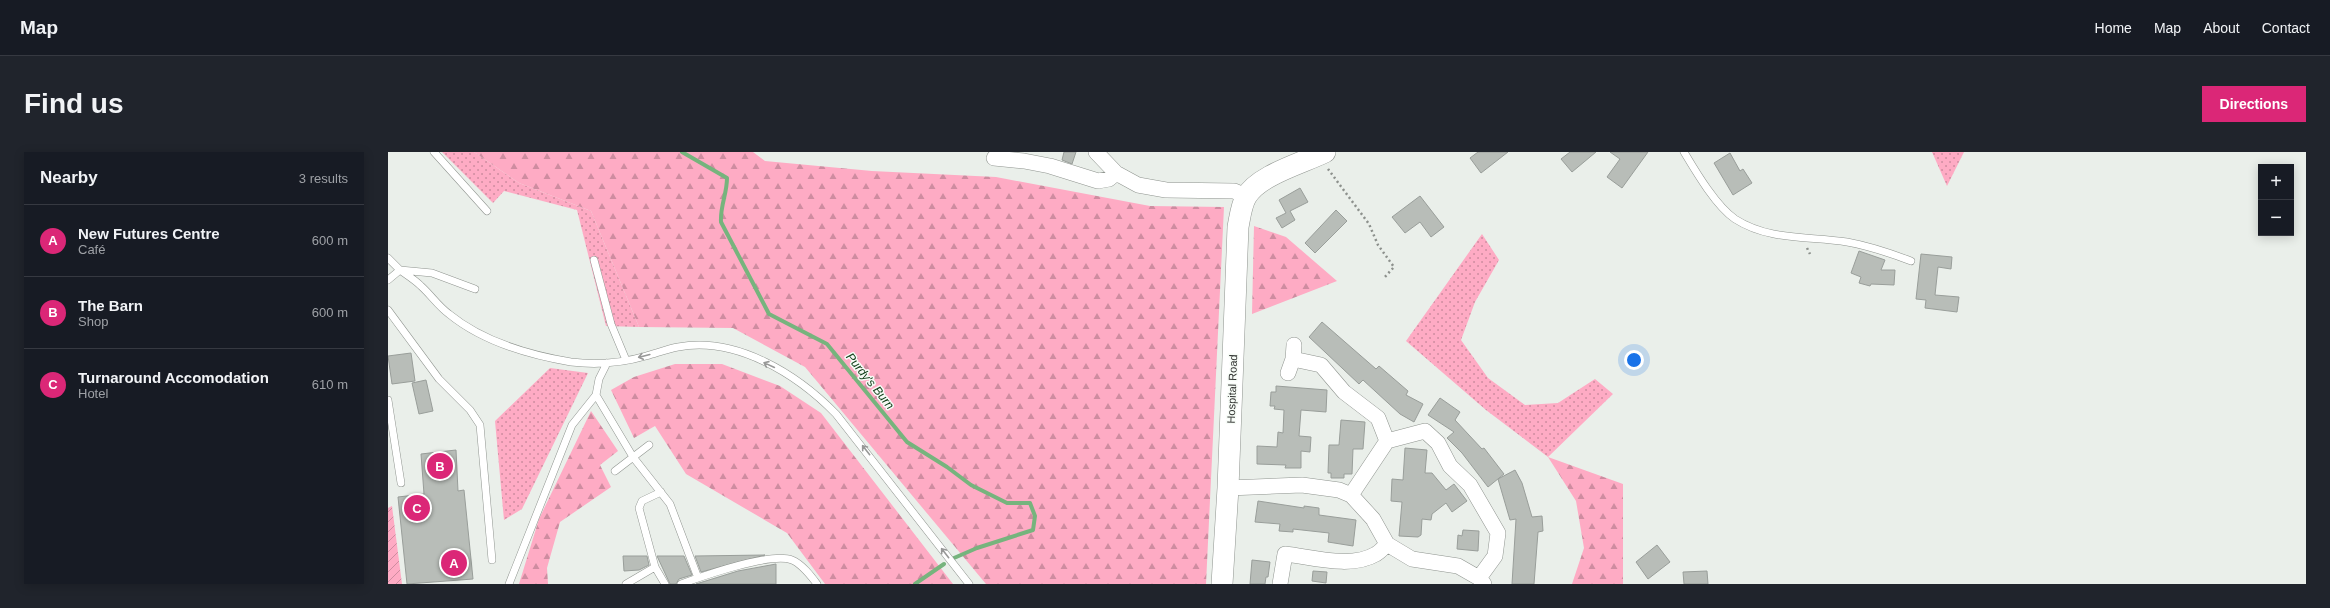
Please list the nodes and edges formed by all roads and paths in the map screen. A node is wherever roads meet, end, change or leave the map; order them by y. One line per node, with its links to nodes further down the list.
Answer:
1 (434, 152): 8 (lane)
2 (1096, 152): 6 (street)
3 (1684, 152): 11 (lane)
4 (1322, 154): 7 (main road); 13 (path)
5 (994, 158): 6 (street)
6 (1116, 173): 7 (street)
7 (1246, 196): 27 (main road, Hospital Road)
8 (486, 211)
9 (388, 258): 12 (lane)
10 (594, 260): 18 (lane)
11 (1911, 261)
12 (400, 270): 14 (lane); 15 (lane); 19 (lane)
13 (1384, 278)
14 (388, 280)
15 (475, 289)
16 (388, 310): 31 (lane)
17 (1292, 359): 22 (street)
18 (626, 360): 19 (lane); 40 (lane, one-way to 18)
19 (607, 363): 20 (lane)
20 (596, 395): 24 (lane); 35 (lane)
21 (388, 402): 26 (lane)
22 (1387, 441): 29 (street); 34 (street)
23 (649, 446): 24 (lane)
24 (633, 457): 25 (lane); 28 (lane)
25 (614, 471)
26 (401, 483)
27 (1228, 488): 29 (street); 41 (main road, Hospital Road)
28 (661, 492): 32 (lane); 33 (lane)
29 (1351, 495): 30 (street)
30 (1387, 544): 34 (street); 42 (street)
31 (492, 560)
32 (654, 567): 36 (lane); 37 (lane)
33 (698, 578): 38 (lane); 39 (lane)
34 (1482, 581)
35 (509, 584)
36 (626, 584)
37 (665, 584)
38 (680, 584)
39 (817, 584)
40 (968, 584)
41 (1222, 584)
42 (1280, 584)

